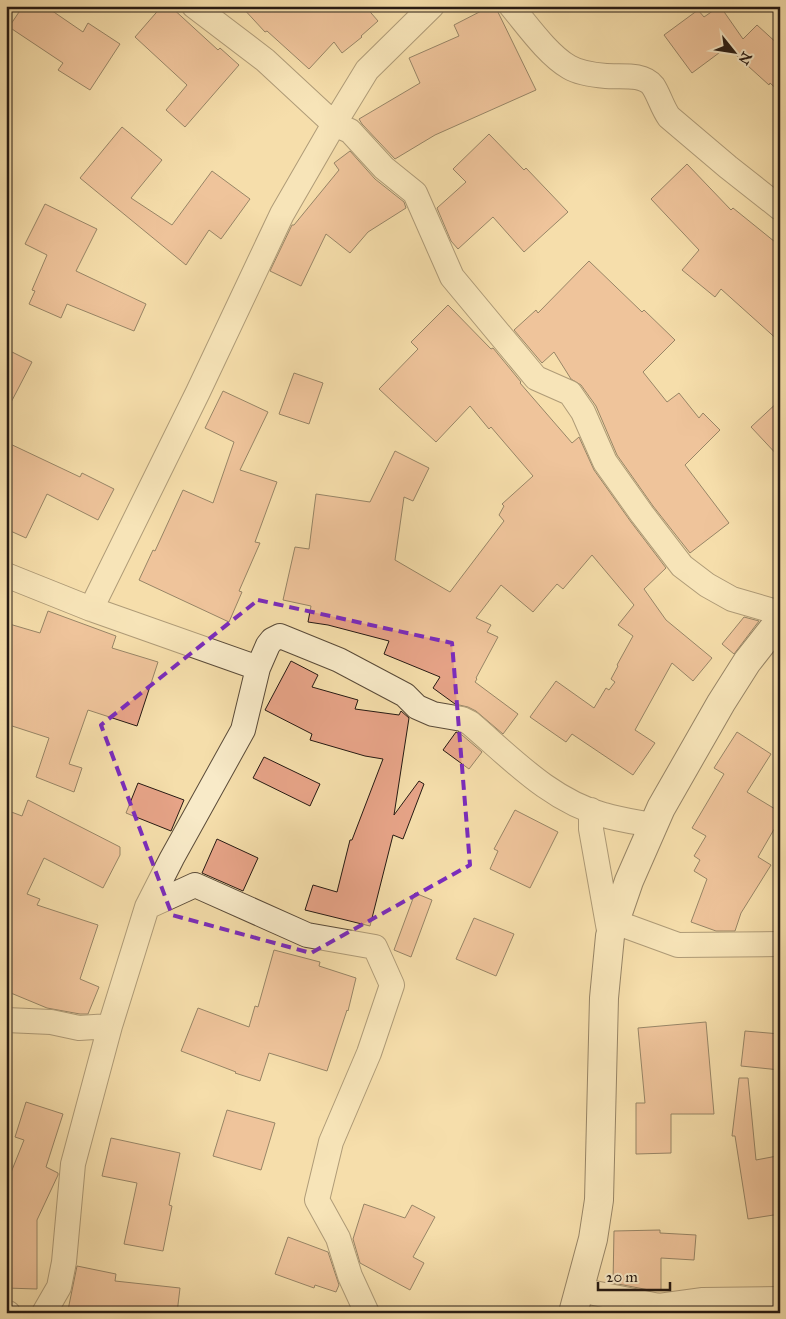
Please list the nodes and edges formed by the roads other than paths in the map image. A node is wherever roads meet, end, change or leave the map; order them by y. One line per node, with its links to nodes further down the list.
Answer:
1 (194, 6): 4 (street)
2 (432, 6): 4 (street)
3 (511, 6): 5 (street)
4 (334, 124): 7 (street); 8 (street)
5 (780, 208)
6 (6, 575): 7 (street)
7 (91, 608): 10 (street)
8 (780, 613)
9 (780, 620): 12 (street)
10 (258, 668): 11 (street); 13 (street)
11 (592, 810): 12 (street); 14 (street)
12 (653, 825): 14 (street)
13 (147, 907): 17 (street); 21 (street)
14 (613, 929): 15 (street); 19 (street)
15 (780, 944)
16 (6, 1020): 17 (street)
17 (110, 1026): 20 (street)
18 (780, 1299): 19 (street)
19 (576, 1301)
20 (44, 1313)
21 (367, 1313)

